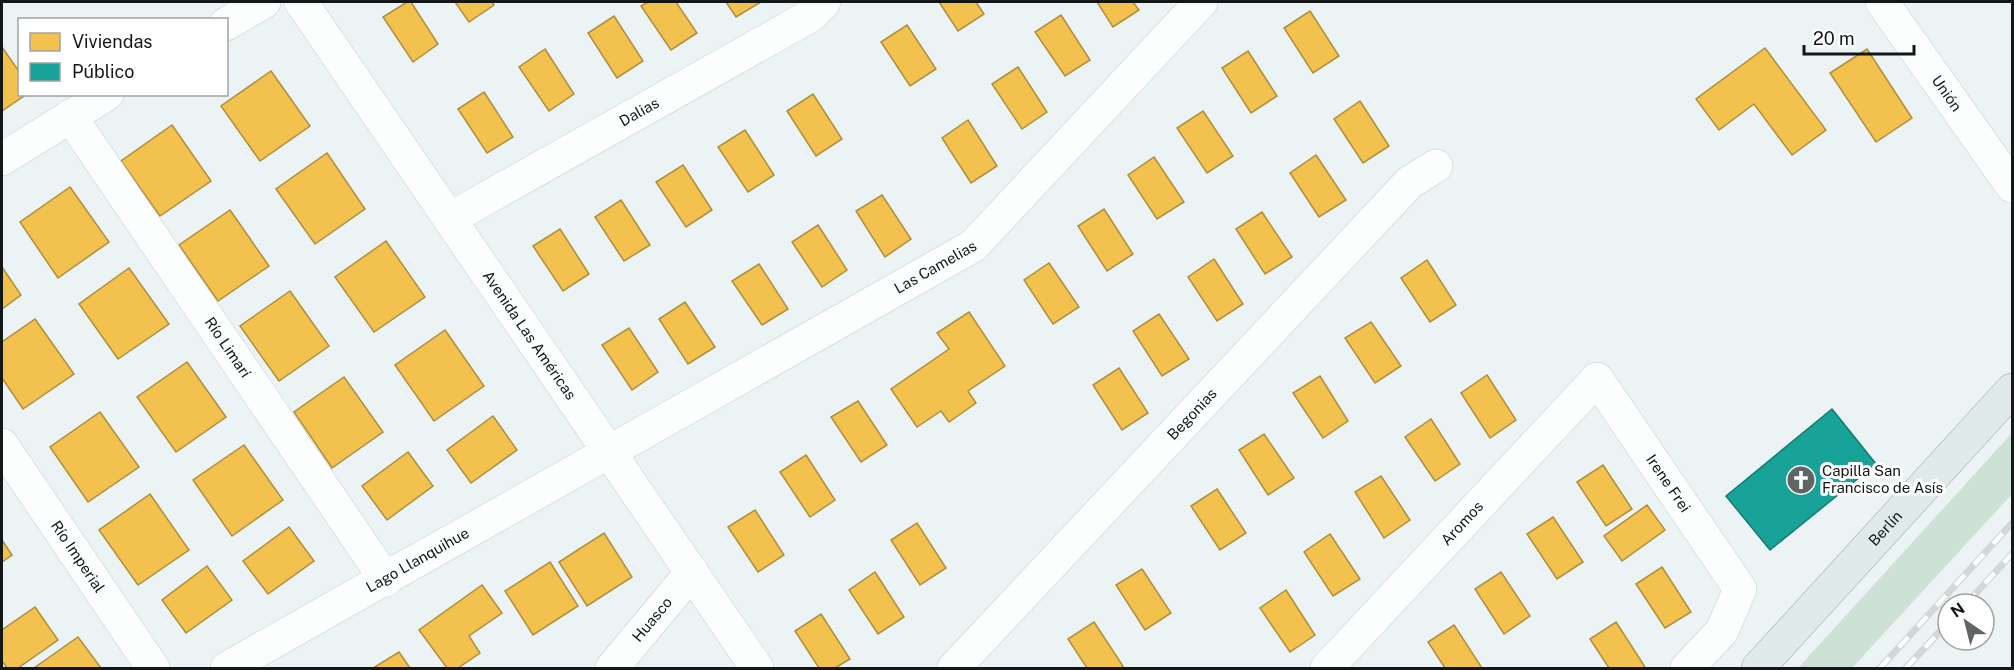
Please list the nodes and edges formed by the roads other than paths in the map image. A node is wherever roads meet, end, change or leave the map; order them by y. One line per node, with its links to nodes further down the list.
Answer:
1 (264, 2): 6 (street)
2 (301, 2): 12 (street, Avenida Las Américas)
3 (824, 2): 12 (street, Dalias)
4 (1201, 2): 16 (street, Las Camelias)
5 (1882, 2): 11 (street, Unión)
6 (228, 23)
7 (104, 96): 8 (street)
8 (70, 116): 9 (street); 18 (street, Río Limarí)
9 (2, 159)
10 (1436, 166): 23 (street, Begonias)
11 (2013, 186)
12 (451, 218): 16 (street, Avenida Las Américas)
13 (1597, 379): 24 (street, Aromos); 25 (street, Irene Frei)
14 (2013, 390): 26 (main road, Berlín)
15 (2, 445): 19 (street, Río Imperial)
16 (609, 454): 17 (street, Avenida Las Américas); 18 (street, Lago Llanquihue)
17 (692, 572): 21 (street, Huasco); 22 (street, Avenida Las Américas)
18 (386, 579): 20 (street, Lago Llanquihue)
19 (153, 669)
20 (227, 669)
21 (612, 669)
22 (757, 669)
23 (954, 669)
24 (1327, 669)
25 (1687, 669)
26 (1758, 669)

